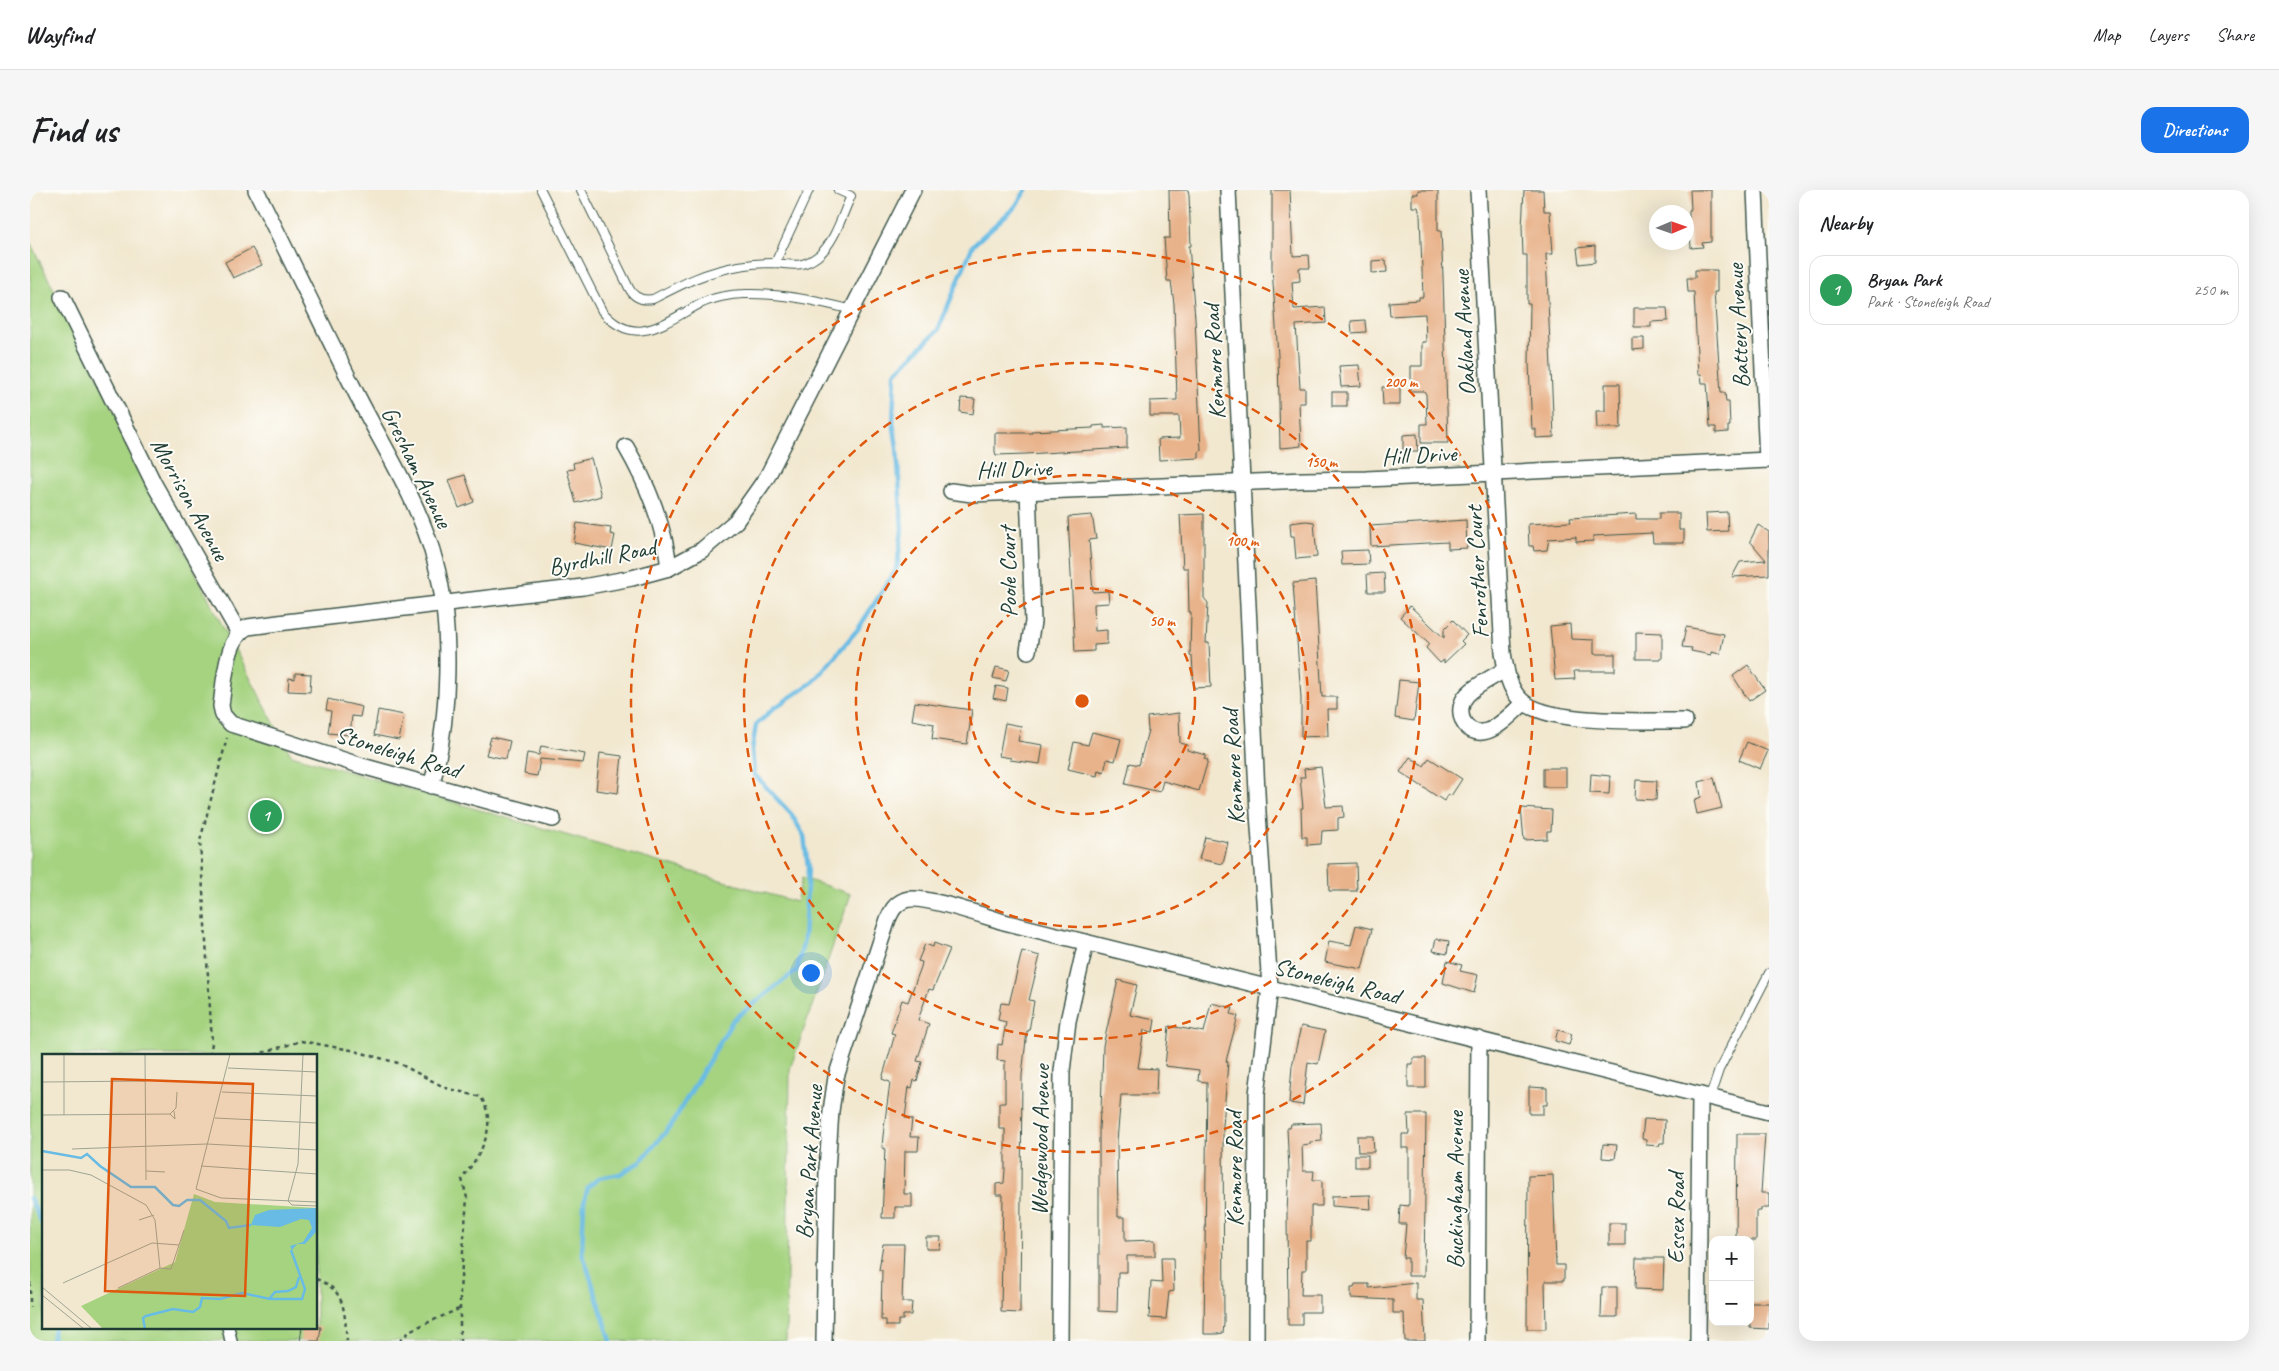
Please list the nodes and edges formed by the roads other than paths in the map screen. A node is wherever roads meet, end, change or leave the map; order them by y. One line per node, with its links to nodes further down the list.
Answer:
1 (256, 190): 20 (street, Gresham Avenue)
2 (542, 190): 12 (lane)
3 (581, 190): 10 (lane)
4 (809, 190): 10 (lane)
5 (838, 190): 10 (lane)
6 (913, 190): 12 (street, Byrdhill Road)
7 (1228, 190): 16 (street, Kenmore Road)
8 (1478, 190): 15 (street, Oakland Avenue)
9 (1755, 190): 14 (street, Battery Avenue)
10 (775, 263)
11 (62, 297): 21 (street, Morrison Avenue)
12 (853, 310): 19 (street, Byrdhill Road)
13 (626, 447): 19 (street)
14 (1768, 460): 15 (street, Hill Drive)
15 (1494, 474): 16 (street, Hill Drive); 23 (street, Fenrother Court)
16 (1242, 482): 18 (street, Hill Drive); 31 (street, Kenmore Road)
17 (950, 491): 18 (street, Hill Drive)
18 (1028, 491): 22 (street, Poole Court)
19 (669, 568): 20 (street, Byrdhill Road)
20 (444, 604): 21 (street, Byrdhill Road); 26 (street, Gresham Avenue)
21 (239, 633): 26 (street, Stoneleigh Road)
22 (1028, 651)
23 (1506, 669): 24 (street, Fenrother Court); 24 (street, Fenrother Court)
24 (1524, 703): 25 (street)
25 (1685, 722)
26 (431, 786): 27 (street, Stoneleigh Road)
27 (553, 819)
28 (894, 906): 29 (street, Stoneleigh Road); 37 (street, Bryan Park Avenue)
29 (1086, 942): 31 (street, Stoneleigh Road); 38 (street, Wedgewood Avenue)
30 (1769, 974): 33 (lane)
31 (1270, 987): 32 (street, Stoneleigh Road); 39 (street, Kenmore Road)
32 (1479, 1040): 33 (street, Stoneleigh Road); 40 (street, Buckingham Avenue)
33 (1704, 1093): 34 (street, Stoneleigh Road); 41 (street, Essex Road)
34 (1769, 1112)
35 (228, 1328): 36 (street)
36 (231, 1341)
37 (824, 1341)
38 (1060, 1341)
39 (1256, 1341)
40 (1477, 1341)
41 (1698, 1341)

